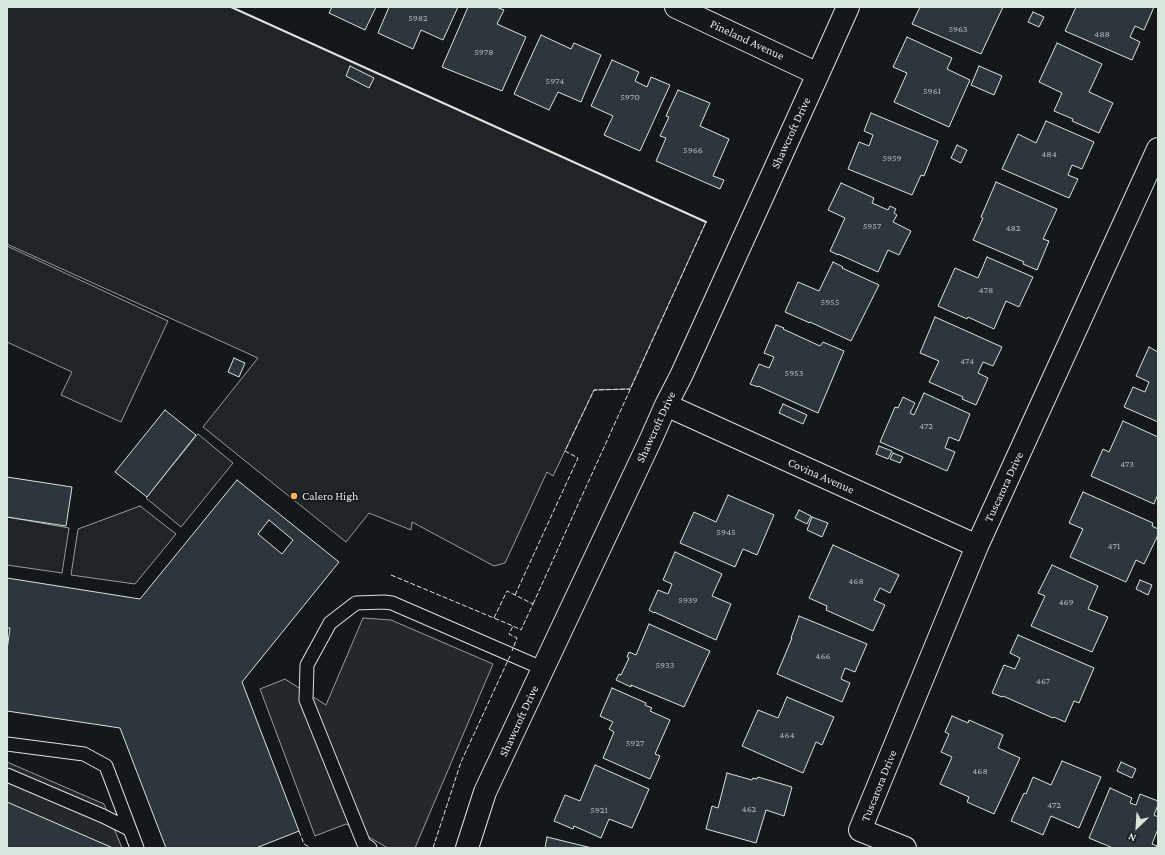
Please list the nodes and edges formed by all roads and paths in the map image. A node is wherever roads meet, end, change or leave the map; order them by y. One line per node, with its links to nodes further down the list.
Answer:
1 (676, 7): 3 (street, Pineland Avenue)
2 (848, 7): 3 (street, Shawcroft Drive)
3 (818, 74): 5 (street, Shawcroft Drive)
4 (1158, 149): 6 (street, Tuscarora Drive)
5 (666, 405): 6 (street, Covina Avenue); 7 (street, Shawcroft Drive)
6 (976, 546): 14 (street, Tuscarora Drive)
7 (544, 669): 12 (lane); 13 (street, Shawcroft Drive)
8 (7, 744): 10 (lane)
9 (7, 775): 10 (lane)
10 (129, 828): 11 (lane)
11 (137, 848)
12 (370, 848)
13 (467, 848)
14 (905, 848)

